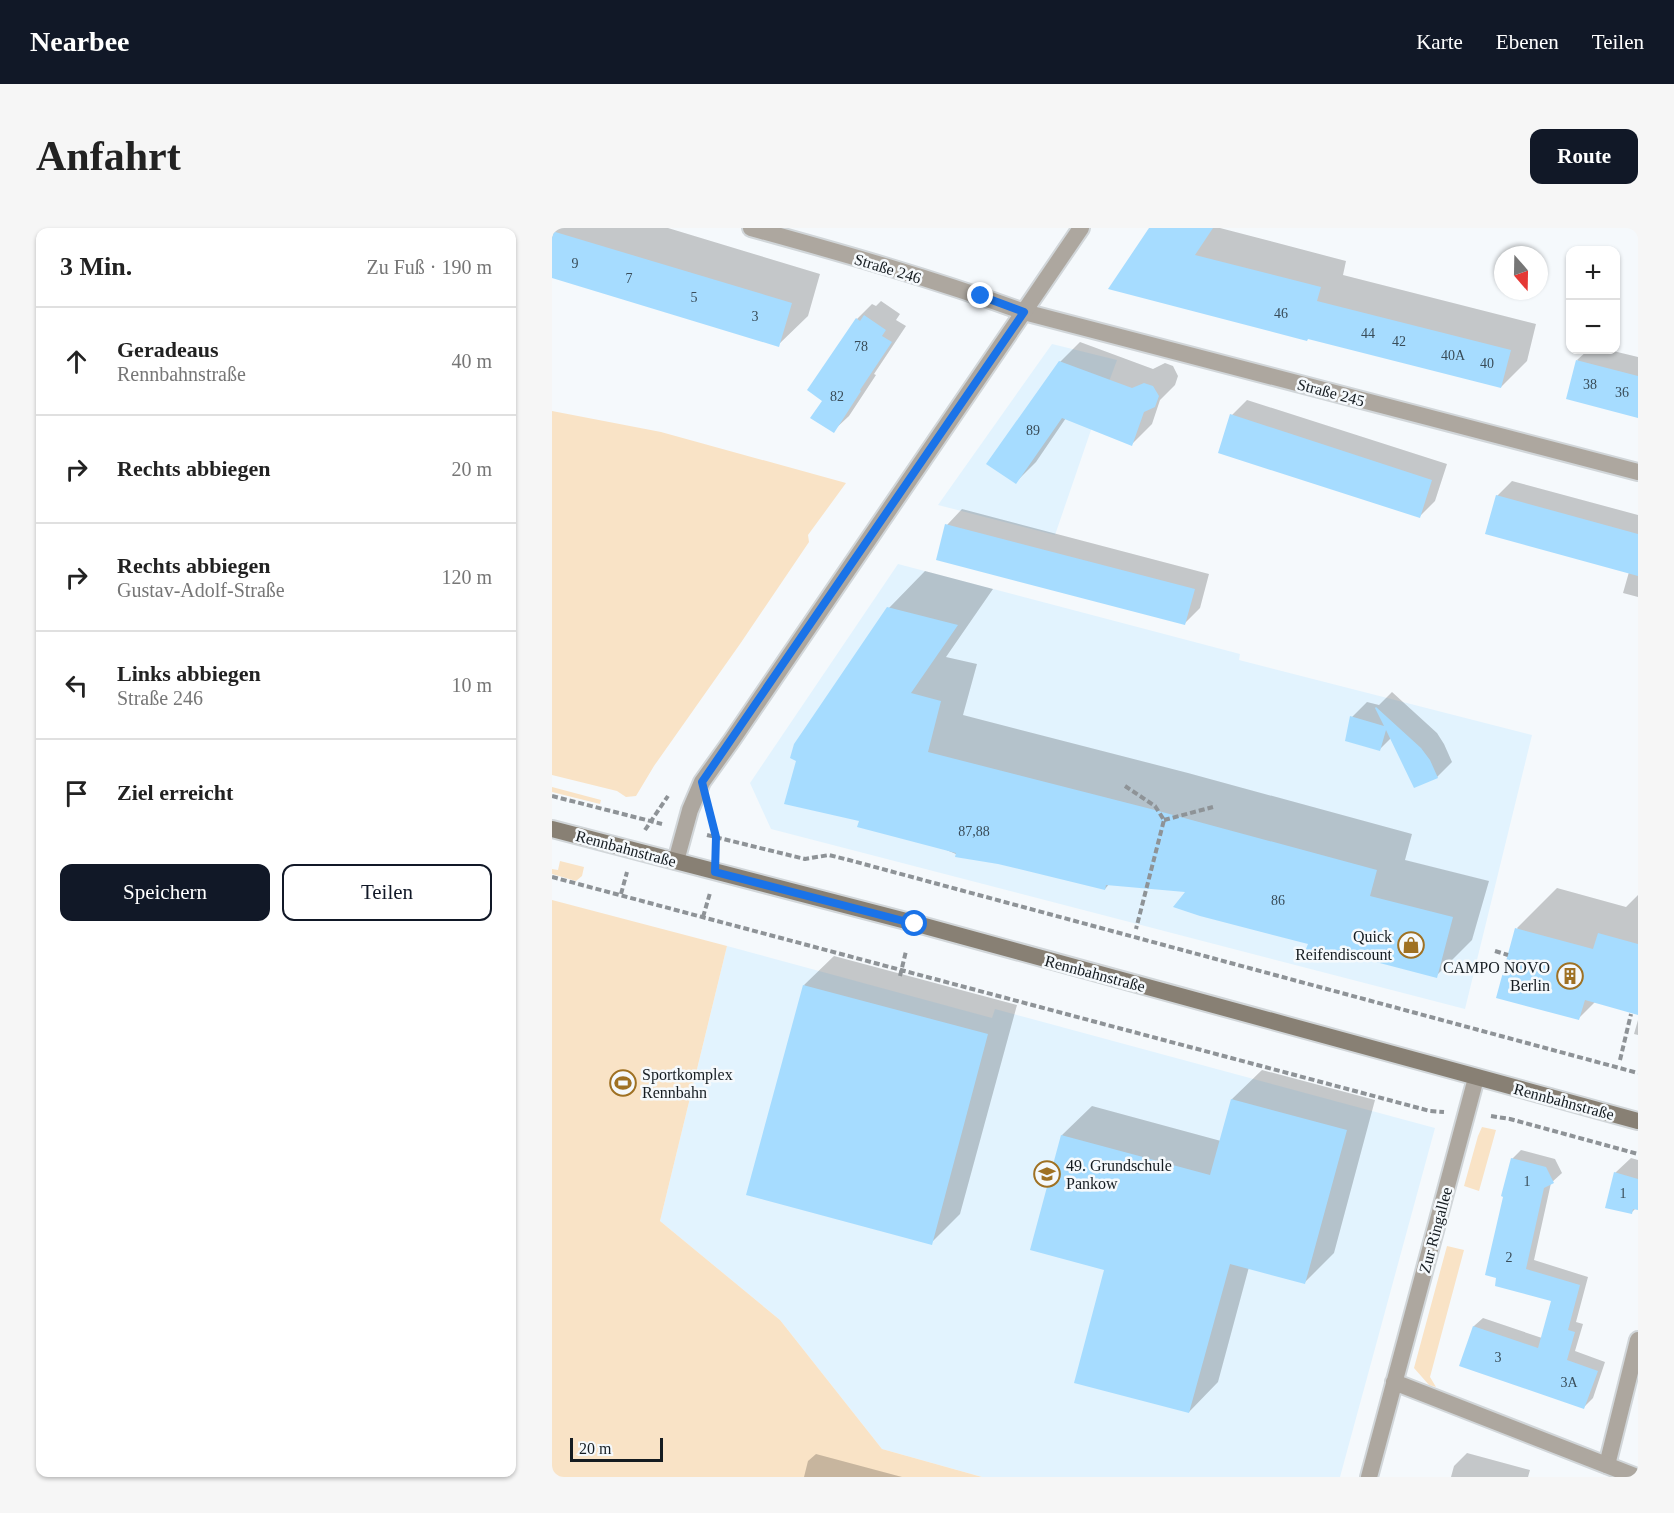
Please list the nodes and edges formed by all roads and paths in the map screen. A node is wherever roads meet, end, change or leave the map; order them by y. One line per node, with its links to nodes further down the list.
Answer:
1 (751, 228): 3 (street, Straße 246)
2 (1081, 228): 3 (street)
3 (1024, 312): 4 (street, Straße 245); 5 (street)
4 (1638, 472)
5 (702, 782): 13 (path); 14 (street); 15 (path)
6 (1125, 786): 10 (path)
7 (552, 796): 8 (path)
8 (590, 806)
9 (1213, 807): 10 (path)
10 (1164, 820): 19 (path)
11 (552, 829): 13 (main road, Rennbahnstraße)
12 (756, 846): 27 (path)
13 (633, 850): 14 (main road, Rennbahnstraße); 17 (path)
14 (676, 861): 15 (main road, Rennbahnstraße)
15 (715, 872): 18 (path); 28 (main road, Rennbahnstraße)
16 (552, 877): 17 (path)
17 (621, 894): 18 (path)
18 (704, 917): 23 (path)
19 (1137, 929)
20 (906, 951): 23 (path)
21 (1495, 951): 22 (path)
22 (1508, 955)
23 (901, 969): 24 (path); 29 (path)
24 (900, 976)
25 (1631, 1014): 26 (path)
26 (1620, 1060)
27 (1638, 1073)
28 (1476, 1078): 31 (main road, Rennbahnstraße); 34 (street, Zur Ringallee)
29 (1449, 1113)
30 (1499, 1117): 32 (path)
31 (1638, 1121)
32 (1638, 1154)
33 (1638, 1340): 35 (street)
34 (1394, 1382): 35 (street); 36 (street, Zur Ringallee)
35 (1607, 1465): 37 (street)
36 (1369, 1477)
37 (1637, 1477)

